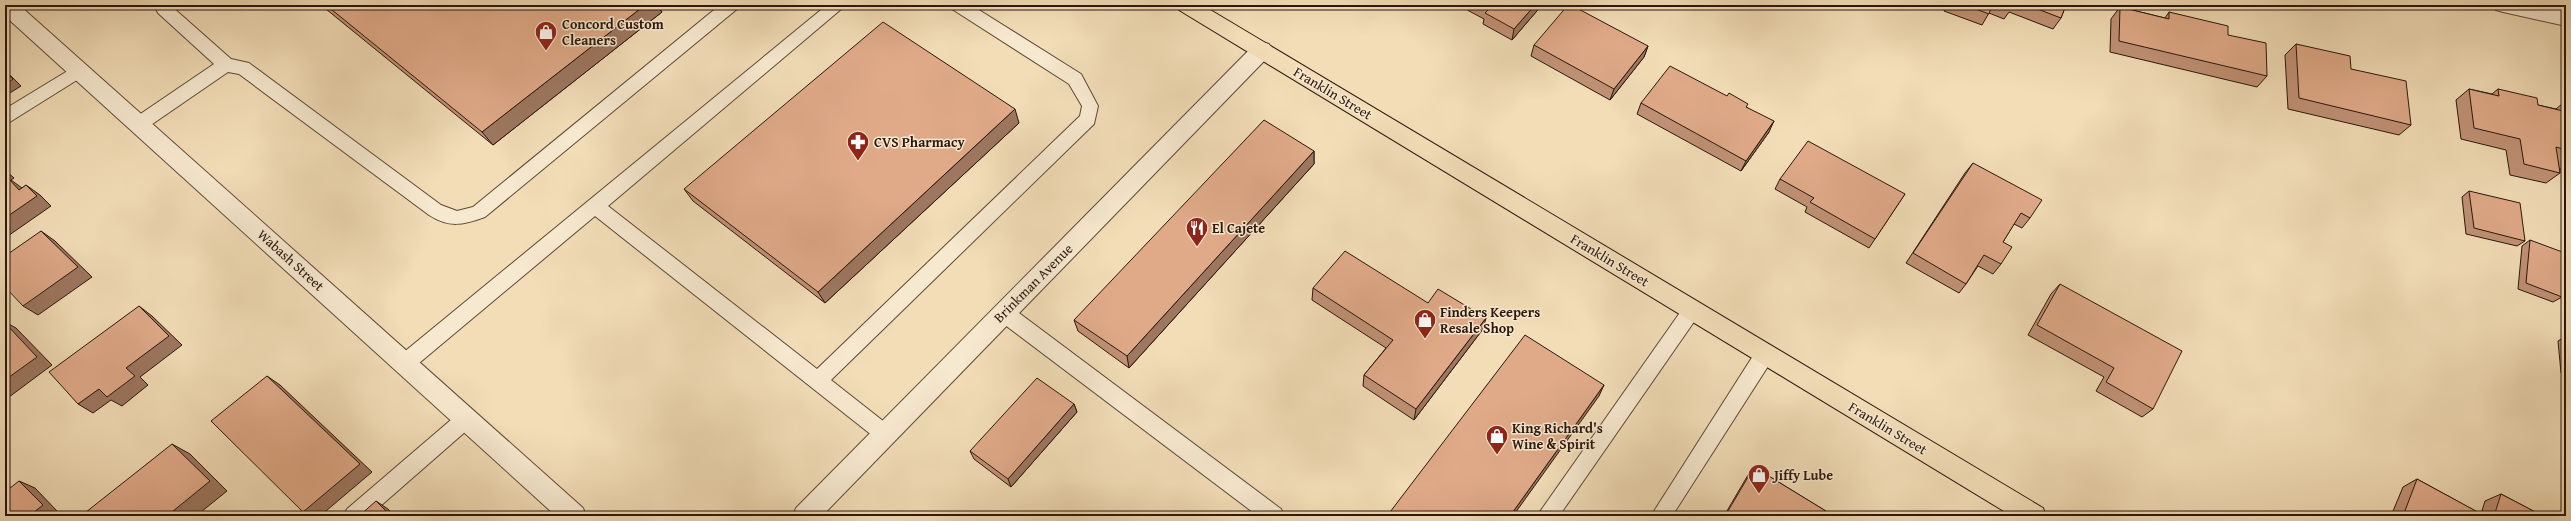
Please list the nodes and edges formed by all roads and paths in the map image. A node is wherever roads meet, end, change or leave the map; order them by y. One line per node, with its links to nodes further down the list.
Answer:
1 (6, 5): 11 (street, Wabash Street)
2 (731, 5): 10 (lane)
3 (838, 5): 14 (lane)
4 (958, 5): 19 (lane)
5 (1186, 5): 9 (main road, Franklin Street)
6 (2503, 5): 8 (street)
7 (164, 8): 10 (lane)
8 (2566, 18)
9 (1262, 50): 15 (main road, Franklin Street); 16 (street, Brinkman Avenue)
10 (226, 65): 13 (lane)
11 (79, 70): 12 (lane); 13 (street, Wabash Street)
12 (5, 118)
13 (139, 124): 18 (street, Wabash Street)
14 (595, 206): 18 (lane); 19 (lane)
15 (1692, 310): 17 (main road, Franklin Street); 27 (lane)
16 (1004, 313): 21 (street, Brinkman Avenue); 26 (lane)
17 (1765, 354): 22 (main road, Franklin Street); 28 (lane)
18 (405, 363): 20 (street, Wabash Street)
19 (818, 380): 21 (lane)
20 (466, 419): 23 (lane); 24 (street, Wabash Street)
21 (885, 434): 25 (street, Brinkman Avenue)
22 (2020, 512)
23 (354, 516)
24 (574, 516)
25 (805, 516)
26 (1274, 516)
27 (1547, 516)
28 (1661, 516)

